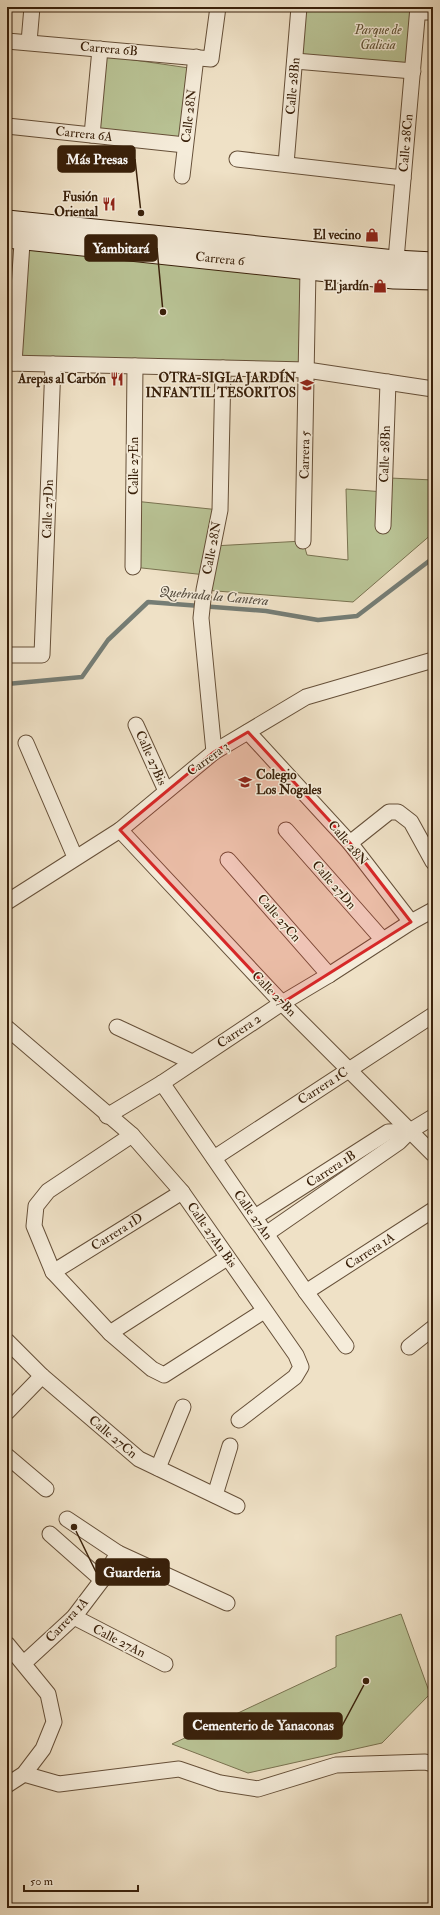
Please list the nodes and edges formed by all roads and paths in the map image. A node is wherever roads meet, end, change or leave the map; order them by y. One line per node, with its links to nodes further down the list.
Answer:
1 (32, 7): 6 (street)
2 (218, 7): 8 (street, Carrera 6B)
3 (299, 7): 9 (street, Calle 28Bn)
4 (423, 10): 10 (street, Calle 28Cn)
5 (7, 41): 6 (street, Carrera 6B)
6 (28, 42): 7 (street, Carrera 6B)
7 (100, 49): 8 (street, Carrera 6B); 12 (street)
8 (196, 57): 13 (street, Calle 28N)
9 (295, 61): 10 (street); 15 (street, Calle 28Bn)
10 (413, 71): 17 (street, Calle 28Cn)
11 (7, 126): 12 (street, Carrera 6A)
12 (92, 135): 13 (street, Carrera 6A)
13 (186, 145): 16 (street, Calle 28N)
14 (237, 159): 15 (street)
15 (286, 164): 17 (street)
16 (182, 176)
17 (403, 178): 21 (street, Calle 28Cn)
18 (15, 230): 20 (main road, Carrera 6); 21 (main road, Carrera 6); 23 (street)
19 (433, 262): 21 (main road, Carrera 6)
20 (308, 269): 21 (main road, Carrera 6); 27 (street, Carrera 5)
21 (395, 269): 22 (main road, Carrera 6)
22 (433, 280)
23 (10, 363): 24 (street)
24 (53, 364): 25 (street); 33 (street, Calle 27Dn)
25 (135, 366): 26 (street); 32 (street, Calle 27En)
26 (222, 368): 27 (street); 38 (street, Calle 28N)
27 (307, 370): 28 (street); 31 (street, Carrera 5)
28 (388, 382): 29 (street); 30 (street, Calle 28Bn)
29 (433, 389)
30 (382, 526)
31 (303, 541)
32 (133, 567)
33 (7, 655)
34 (433, 660): 36 (street, Carrera 3)
35 (136, 725): 39 (street, Calle 27Bis)
36 (248, 732): 38 (street, Carrera 3); 42 (street, Calle 28N)
37 (26, 743): 43 (street)
38 (214, 752): 39 (street, Carrera 3)
39 (166, 791): 40 (street, Carrera 3)
40 (120, 830): 43 (street, Carrera 3); 51 (street, Calle 27Bn)
41 (286, 830): 49 (street, Calle 27Dn)
42 (350, 843): 45 (street); 48 (street, Calle 28N)
43 (75, 857): 46 (street, Carrera 3)
44 (228, 860): 50 (street, Calle 27Cn)
45 (433, 862)
46 (7, 902)
47 (433, 910): 48 (street, Carrera 2)
48 (411, 922): 49 (street, Carrera 2)
49 (383, 940): 50 (street, Carrera 2)
50 (329, 975): 51 (street, Carrera 2)
51 (282, 1003): 55 (street, Carrera 2); 56 (street, Calle 27Bn)
52 (433, 1015): 56 (street, Carrera 1C)
53 (117, 1027): 55 (street)
54 (7, 1028): 58 (street)
55 (192, 1062): 57 (street, Carrera 2)
56 (348, 1069): 60 (street, Calle 27Bn); 63 (street, Carrera 1C)
57 (162, 1083): 58 (street, Carrera 2); 63 (street, Calle 27An)
58 (107, 1116): 61 (street, Calle 27An Bis)
59 (433, 1117): 60 (street, Carrera 1B)
60 (410, 1131): 62 (street, Calle 27Bn); 66 (street, Carrera 1B); 67 (street, Carrera 1B)
61 (132, 1135): 64 (street, Calle 27An Bis); 69 (street)
62 (433, 1154)
63 (214, 1158): 66 (street, Calle 27An)
64 (182, 1192): 68 (street, Calle 27An Bis); 69 (street, Carrera 1D)
65 (433, 1210): 70 (street, Carrera 1A)
66 (255, 1218): 67 (street, Calle 27An)
67 (266, 1234): 70 (street, Calle 27An)
68 (227, 1258): 71 (street, Calle 27An Bis); 73 (street)
69 (53, 1272): 73 (street)
70 (306, 1292): 75 (street, Calle 27An)
71 (264, 1311): 73 (street); 80 (street, Calle 27An Bis)
72 (433, 1328): 76 (street)
73 (110, 1333)
74 (7, 1341): 77 (street, Calle 27Cn)
75 (346, 1346)
76 (409, 1347)
77 (42, 1376): 79 (street); 83 (street, Calle 27Cn)
78 (183, 1407): 83 (street)
79 (7, 1412)
80 (239, 1420)
81 (230, 1446): 85 (street)
82 (7, 1456): 84 (street)
83 (158, 1468): 85 (street, Calle 27Cn)
84 (46, 1489)
85 (215, 1495): 86 (street, Calle 27Cn)
86 (237, 1506)
87 (66, 1519): 89 (street)
88 (50, 1534): 90 (street)
89 (118, 1553): 90 (street, Carrera 1A); 91 (street)
90 (102, 1580): 92 (street, Carrera 1A)
91 (228, 1602)
92 (74, 1617): 94 (street, Carrera 1A); 95 (street, Calle 27An)
93 (7, 1644): 94 (street)
94 (24, 1663): 97 (street)
95 (165, 1664)
96 (433, 1764): 97 (street)
97 (24, 1774): 98 (street)
98 (7, 1785)

